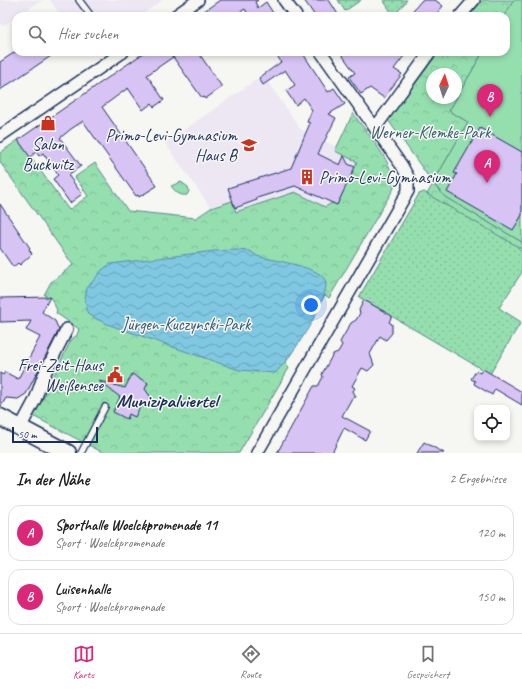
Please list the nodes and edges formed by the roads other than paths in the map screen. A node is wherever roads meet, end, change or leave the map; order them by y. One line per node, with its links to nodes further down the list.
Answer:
1 (79, 0): 5 (lane)
2 (198, 0): 6 (street)
3 (284, 0): 7 (street)
4 (474, 0): 8 (street)
5 (88, 12)
6 (181, 12)
7 (293, 12)
8 (464, 12)
9 (116, 56): 13 (street)
10 (324, 56): 12 (street)
11 (427, 56): 12 (street)
12 (375, 128): 20 (street)
13 (0, 136)
14 (67, 329): 17 (street)
15 (105, 407): 19 (lane)
16 (0, 417): 17 (street)
17 (20, 428): 18 (street)
18 (68, 453)
19 (81, 453)
20 (257, 453)

